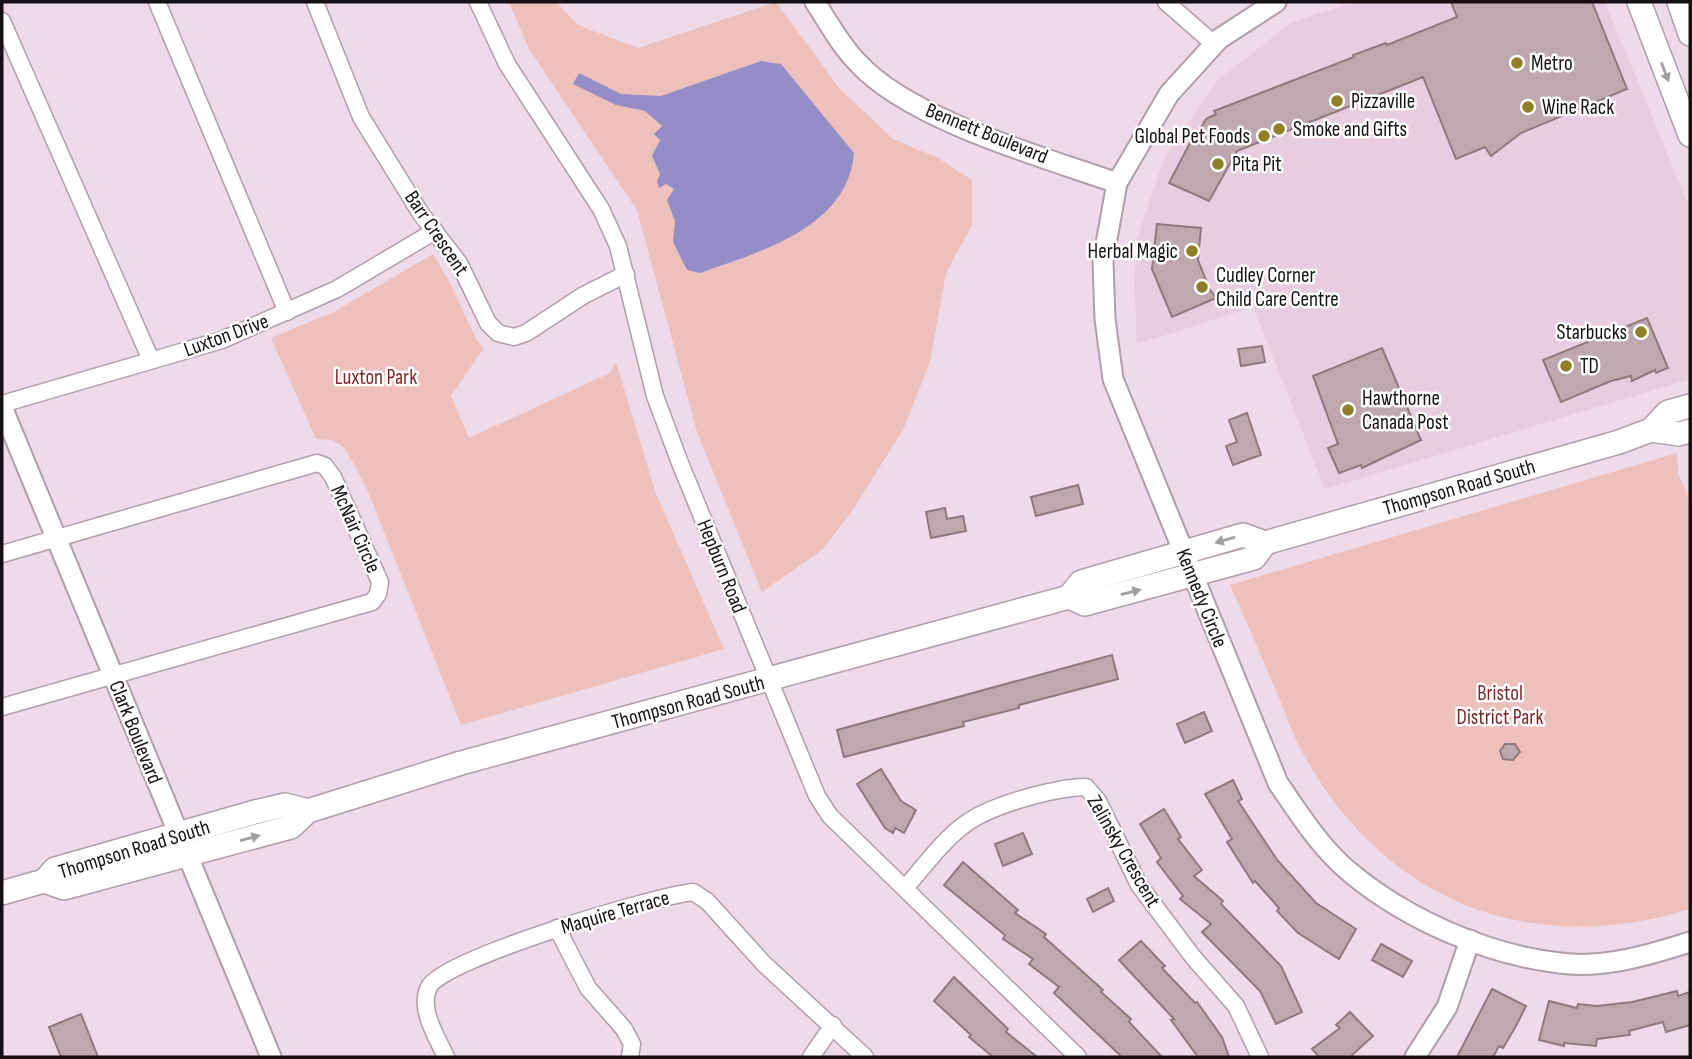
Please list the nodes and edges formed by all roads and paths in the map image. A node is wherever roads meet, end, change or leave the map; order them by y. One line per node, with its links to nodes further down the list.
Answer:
1 (157, 2): 16 (street)
2 (315, 2): 14 (street, Barr Crescent)
3 (478, 2): 15 (street, Hepburn Road)
4 (815, 2): 13 (street, Bennett Boulevard)
5 (1166, 2): 11 (street)
6 (1276, 2): 11 (street, Kennedy Circle)
7 (1639, 2): 12 (main road, one-way to 12)
8 (1679, 2): 10 (main road)
9 (2, 21): 17 (street)
10 (1690, 34)
11 (1214, 44): 13 (street, Kennedy Circle)
12 (1690, 135)
13 (1117, 183): 24 (street, Kennedy Circle)
14 (435, 231): 15 (street, Barr Crescent); 16 (street, Luxton Drive)
15 (626, 274): 29 (street, Hepburn Road)
16 (287, 312): 17 (street, Luxton Drive)
17 (151, 360): 18 (street, Luxton Drive)
18 (2, 405): 22 (street, Clark Boulevard)
19 (1690, 406): 20 (main road, Thompson Road South)
20 (1651, 430): 21 (main road, Thompson Road South); 23 (main road, Thompson Road South)
21 (1690, 431)
22 (57, 540): 25 (street); 28 (street, Clark Boulevard); 28 (street, McNair Circle)
23 (1265, 543): 24 (main road, Thompson Road South, one-way to 24); 26 (main road, Thompson Road South)
24 (1184, 552): 26 (street, Kennedy Circle); 27 (main road, Thompson Road South)
25 (2, 554)
26 (1194, 576): 27 (main road, Thompson Road South, one-way to 26); 35 (street, Kennedy Circle)
27 (1069, 597): 29 (main road, Thompson Road South)
28 (114, 678): 30 (street); 31 (street, Clark Boulevard)
29 (769, 680): 31 (main road, Thompson Road South); 32 (street, Hepburn Road)
30 (2, 707)
31 (183, 845): 33 (main road, Thompson Road South); 38 (street, Clark Boulevard)
32 (905, 888): 43 (street, Hepburn Road); 44 (street, Zelinsky Crescent)
33 (2, 893)
34 (556, 928): 37 (street, Maquire Terrace); 39 (street, Maquire Terrace); 40 (street)
35 (1470, 940): 36 (street, Kennedy Circle); 45 (street)
36 (1690, 943)
37 (833, 1025): 41 (street); 42 (street, Maquire Terrace)
38 (271, 1057)
39 (446, 1057)
40 (630, 1057)
41 (811, 1057)
42 (865, 1057)
43 (1078, 1057)
44 (1260, 1057)
45 (1415, 1057)

